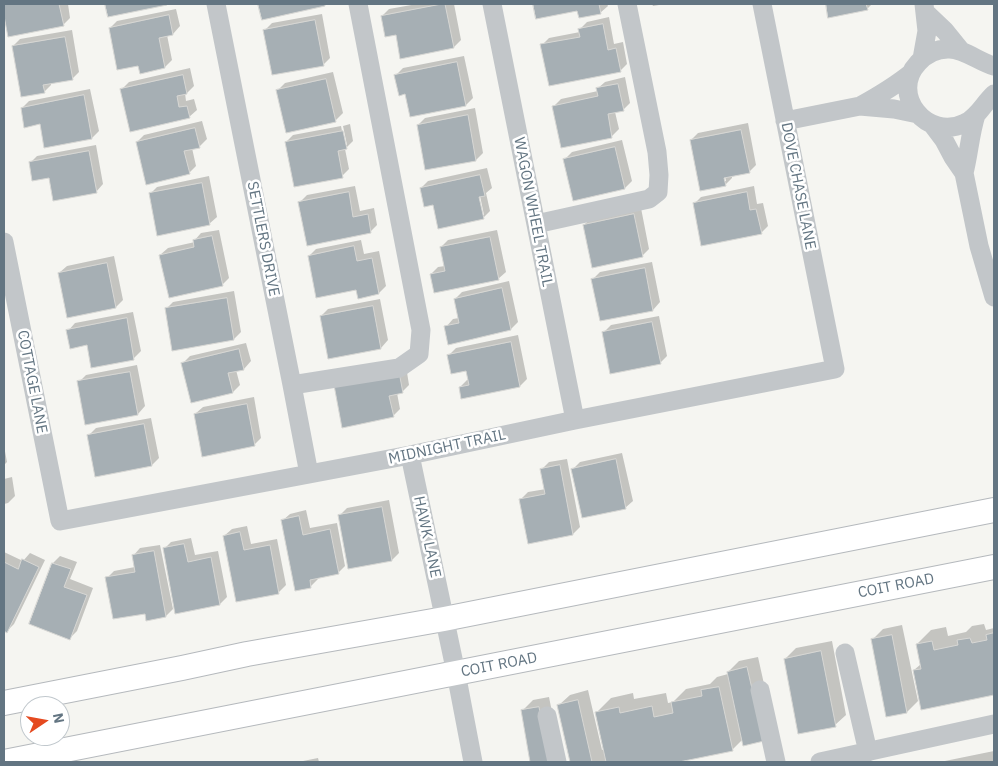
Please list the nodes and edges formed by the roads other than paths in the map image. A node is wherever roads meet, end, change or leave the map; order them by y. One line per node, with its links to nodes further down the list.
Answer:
1 (216, 4): 20 (street, SETTLERS DRIVE)
2 (358, 4): 20 (street)
3 (492, 4): 16 (street, WAGON WHEEL TRAIL)
4 (626, 4): 16 (street)
5 (762, 4): 14 (street, DOVE CHASE LANE)
6 (924, 8): 7 (street); 8 (street)
7 (967, 54): 8 (street); 9 (street); 12 (street)
8 (916, 66): 11 (street); 13 (street)
9 (994, 66)
10 (994, 94): 12 (street)
11 (860, 106): 13 (street); 14 (street)
12 (978, 113): 13 (street); 15 (street)
13 (925, 120): 15 (street)
14 (785, 121): 19 (street, DOVE CHASE LANE)
15 (964, 173): 18 (street)
16 (536, 224): 21 (street, WAGON WHEEL TRAIL)
17 (4, 242): 25 (street, COTTAGE LANE)
18 (994, 298)
19 (835, 369): 21 (street, MIDNIGHT TRAIL)
20 (292, 385): 23 (street, SETTLERS DRIVE)
21 (575, 420): 22 (street, MIDNIGHT TRAIL)
22 (410, 455): 23 (street, MIDNIGHT TRAIL); 27 (street, HAWK LANE)
23 (309, 474): 25 (street, MIDNIGHT TRAIL)
24 (994, 510): 27 (main road)
25 (60, 521)
26 (994, 567): 29 (main road, COIT ROAD)
27 (444, 618): 29 (street, HAWK LANE); 31 (main road)
28 (845, 653): 34 (street)
29 (456, 673): 35 (main road, COIT ROAD); 36 (street, HAWK LANE)
30 (760, 690): 38 (street)
31 (4, 704)
32 (547, 716): 37 (street)
33 (994, 724): 34 (street)
34 (861, 756): 39 (street)
35 (4, 762)
36 (473, 762)
37 (557, 762)
38 (776, 762)
39 (820, 762)

